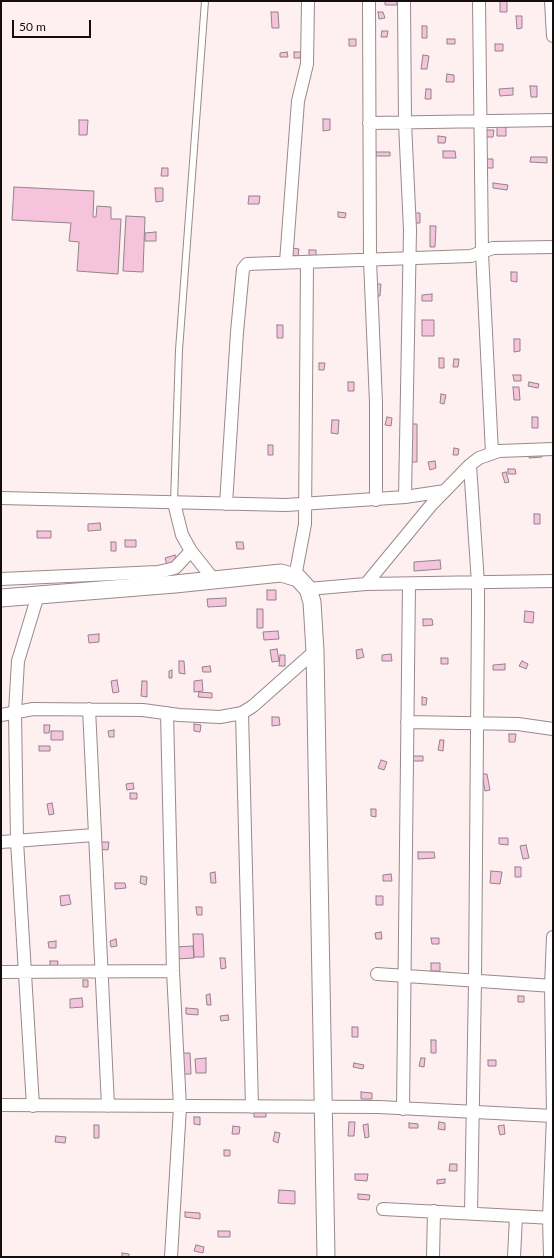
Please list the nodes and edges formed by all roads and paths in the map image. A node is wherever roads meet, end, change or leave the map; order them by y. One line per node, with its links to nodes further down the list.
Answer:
1 (205, 1): 25 (lane)
2 (308, 1): 16 (street)
3 (369, 1): 10 (street)
4 (404, 1): 11 (street)
5 (479, 1): 9 (street)
6 (551, 1): 7 (street)
7 (553, 36)
8 (553, 120): 9 (street)
9 (479, 122): 11 (street); 13 (street)
10 (369, 123): 11 (street); 15 (street)
11 (405, 123): 14 (street)
12 (553, 247): 13 (street)
13 (482, 253): 14 (street); 19 (street)
14 (408, 257): 15 (street); 22 (street)
15 (370, 260): 17 (street); 24 (street)
16 (286, 262): 17 (street); 26 (street)
17 (306, 263): 27 (street)
18 (553, 448): 19 (street)
19 (492, 452): 20 (street)
20 (470, 465): 21 (street); 33 (street)
21 (445, 491): 22 (street); 34 (street)
22 (405, 497): 24 (street)
23 (1, 498): 25 (street)
24 (376, 500): 27 (street)
25 (174, 503): 26 (street); 28 (street)
26 (226, 504): 27 (street)
27 (305, 505): 29 (street)
28 (191, 551): 30 (street); 31 (street)
29 (295, 577): 31 (main road); 36 (main road)
30 (1, 579)
31 (214, 580): 37 (main road)
32 (553, 581): 33 (street)
33 (478, 583): 35 (street); 46 (street)
34 (366, 584): 35 (street); 36 (street)
35 (409, 584): 45 (street)
36 (308, 589): 39 (main road)
37 (38, 595): 38 (main road); 41 (street)
38 (1, 598)
39 (315, 651): 43 (street); 65 (main road)
40 (89, 709): 41 (street); 42 (street); 48 (street)
41 (15, 712): 44 (street); 49 (street)
42 (167, 713): 43 (street); 53 (street)
43 (242, 713): 64 (street)
44 (1, 715)
45 (407, 722): 46 (street); 57 (street)
46 (476, 723): 47 (street); 58 (street)
47 (553, 729)
48 (94, 835): 49 (street); 52 (street)
49 (18, 841): 50 (street); 55 (street)
50 (1, 842)
51 (553, 937): 59 (street)
52 (101, 971): 53 (street); 55 (street); 62 (street)
53 (172, 971): 63 (street)
54 (1, 972): 55 (street)
55 (25, 972): 61 (street)
56 (377, 974): 57 (street)
57 (406, 977): 58 (street); 66 (street)
58 (475, 981): 59 (street); 67 (street)
59 (552, 986): 68 (street)
60 (1, 1105): 61 (street)
61 (33, 1106): 62 (street)
62 (108, 1106): 63 (street)
63 (180, 1107): 64 (street); 74 (street)
64 (252, 1107): 65 (street)
65 (323, 1108): 66 (street); 75 (main road)
66 (403, 1109): 67 (street)
67 (472, 1113): 68 (street); 71 (street)
68 (553, 1116): 73 (street)
69 (383, 1209): 70 (street)
70 (434, 1211): 71 (street); 76 (street)
71 (470, 1213): 72 (street)
72 (516, 1216): 73 (street); 77 (street)
73 (551, 1218): 78 (street)
74 (171, 1257)
75 (326, 1257)
76 (433, 1257)
77 (514, 1257)
78 (550, 1257)

